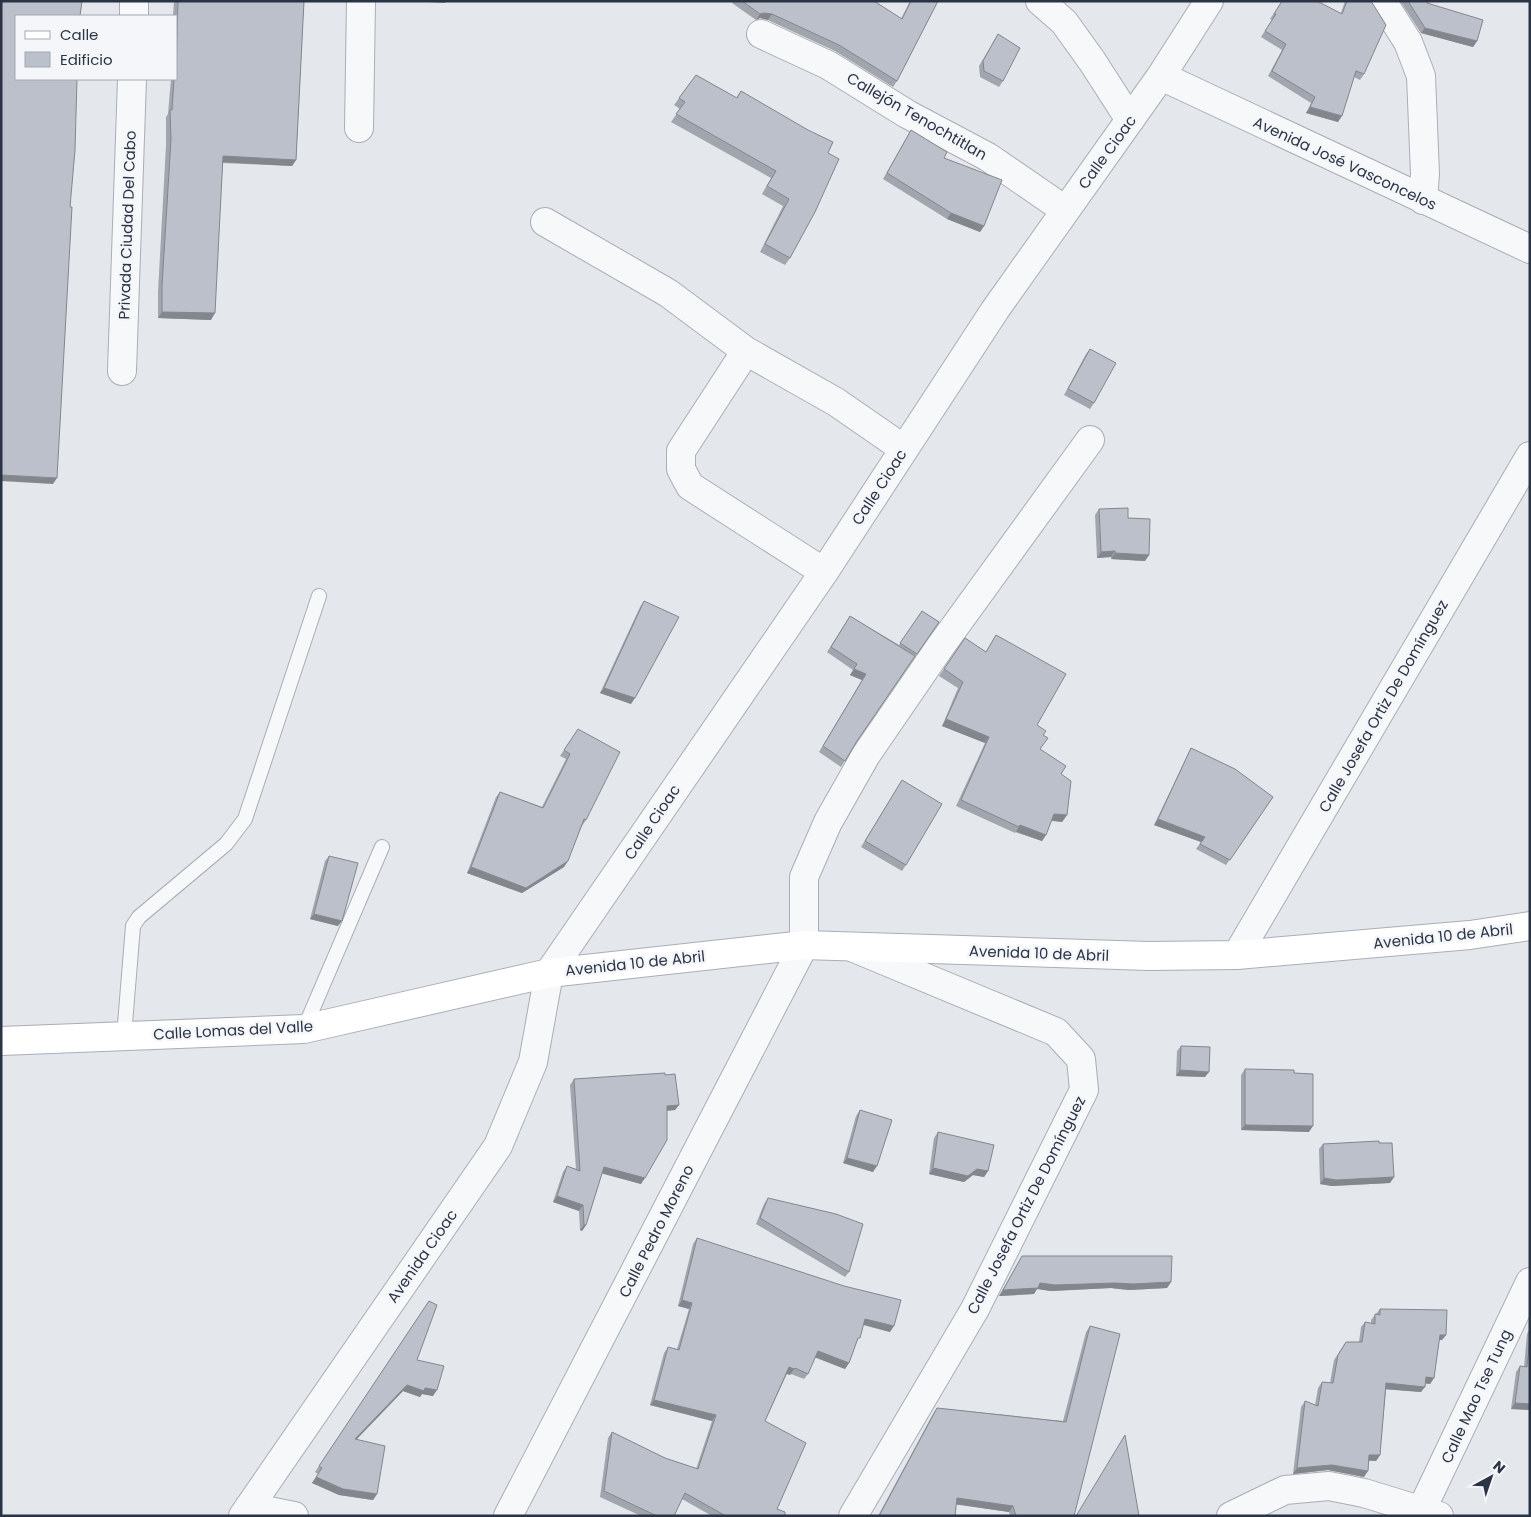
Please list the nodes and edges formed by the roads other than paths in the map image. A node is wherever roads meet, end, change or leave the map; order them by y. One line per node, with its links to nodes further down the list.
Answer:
1 (134, 1): 6 (street)
2 (361, 1): 11 (street)
3 (1040, 1): 10 (street)
4 (1209, 1): 8 (street, Calle Cioac)
5 (1380, 1): 12 (street)
6 (134, 15)
7 (762, 34): 13 (street, Callejón Tenochtitlan)
8 (1161, 76): 10 (street, Calle Cioac); 12 (street, Avenida José Vasconcelos)
9 (132, 80): 17 (street, Privada Ciudad Del Cabo)
10 (1130, 120): 13 (street, Calle Cioac)
11 (359, 128)
12 (1423, 200): 15 (street, Avenida José Vasconcelos)
13 (1066, 210): 19 (street, Calle Cioac)
14 (545, 222): 16 (street)
15 (1530, 249)
16 (746, 351): 19 (street); 21 (street)
17 (122, 371)
18 (1090, 440): 25 (street)
19 (904, 449): 21 (street, Calle Cioac)
20 (1530, 456): 27 (street, Calle Josefa Ortiz De Domínguez)
21 (824, 572): 28 (street, Calle Cioac)
22 (319, 596): 30 (lane)
23 (382, 847): 29 (lane)
24 (1530, 926): 27 (street, Avenida 10 de Abril)
25 (804, 945): 26 (street, Avenida 10 de Abril); 28 (street, Avenida 10 de Abril); 36 (street, Calle Pedro Moreno)
26 (854, 948): 27 (street, Avenida 10 de Abril); 37 (street, Calle Josefa Ortiz De Domínguez)
27 (1237, 956)
28 (549, 972): 29 (street, Calle Lomas del Valle); 33 (street, Avenida Cioac)
29 (304, 1029): 30 (street, Calle Lomas del Valle)
30 (124, 1036): 31 (street, Calle Lomas del Valle)
31 (1, 1041)
32 (1530, 1282): 34 (street, Calle Mao Tse Tung)
33 (246, 1511): 35 (street)
34 (1430, 1513): 38 (street)
35 (294, 1516)
36 (508, 1516)
37 (853, 1516)
38 (1231, 1516)

